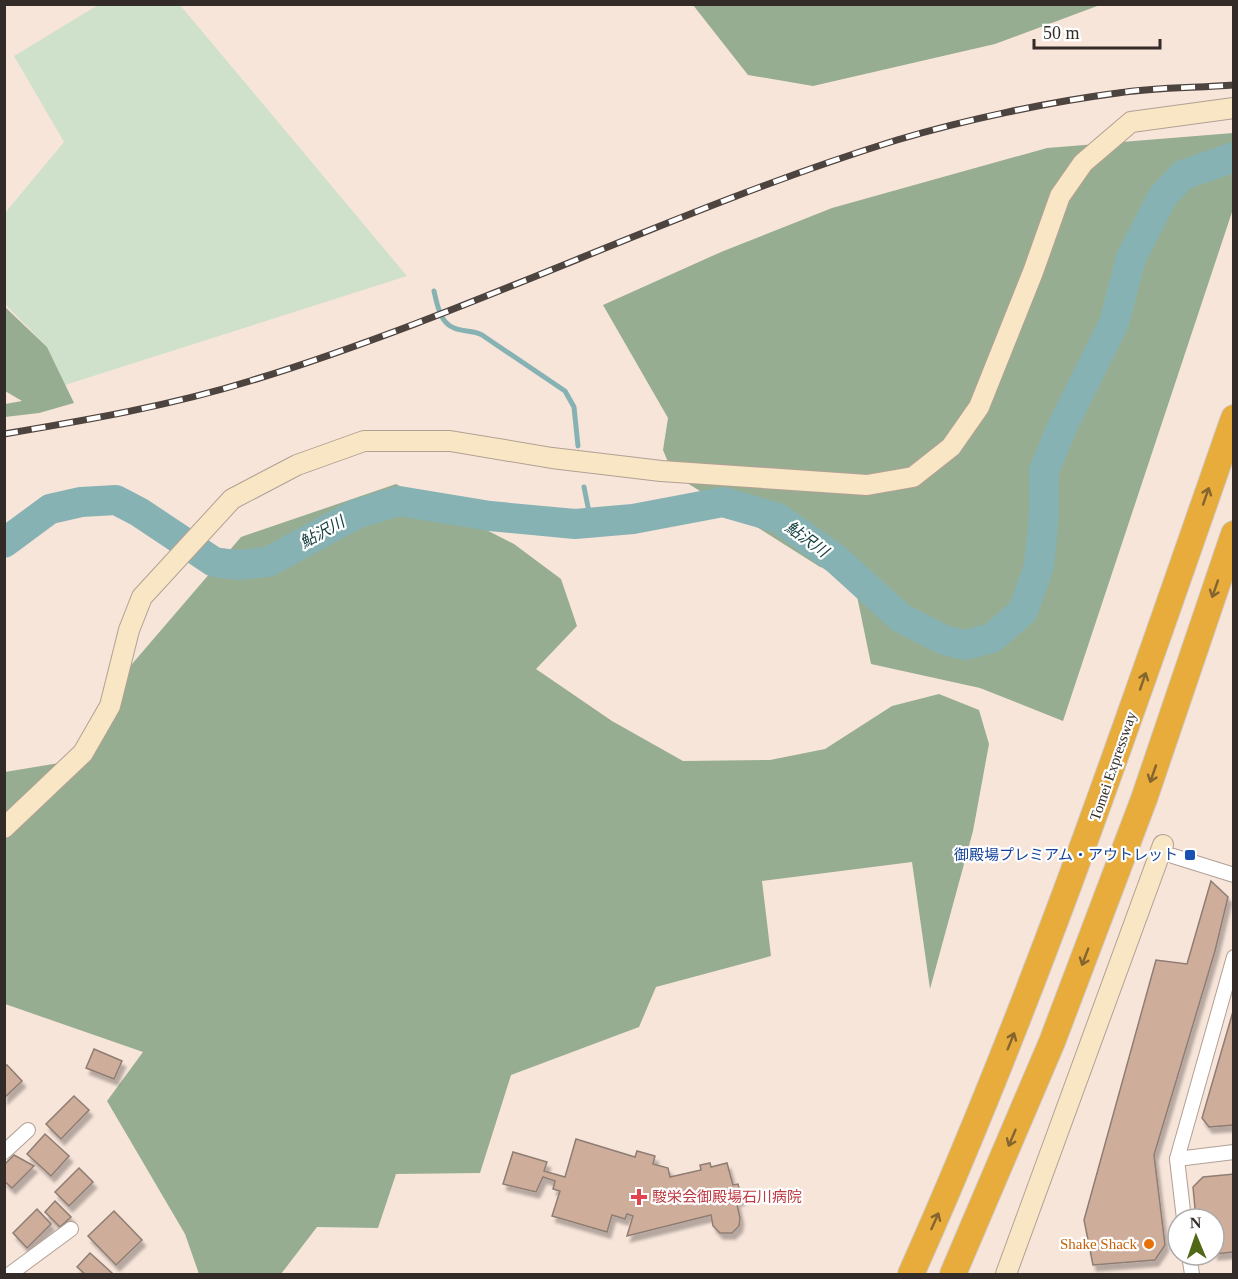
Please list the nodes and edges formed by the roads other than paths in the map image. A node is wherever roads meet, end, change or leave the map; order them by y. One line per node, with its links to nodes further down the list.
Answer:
1 (1233, 108): 4 (street)
2 (1233, 418): 15 (highway, Tomei Expressway, one-way to 2)
3 (1233, 534): 16 (highway, one-way to 16)
4 (4, 828)
5 (1168, 850): 6 (street); 17 (street)
6 (1233, 875)
7 (1233, 957): 11 (street)
8 (28, 1130): 9 (street)
9 (4, 1152)
10 (1233, 1152): 11 (street)
11 (1177, 1159): 12 (street)
12 (1183, 1207)
13 (72, 1229): 14 (street)
14 (10, 1275)
15 (911, 1275)
16 (953, 1275)
17 (1006, 1275)

